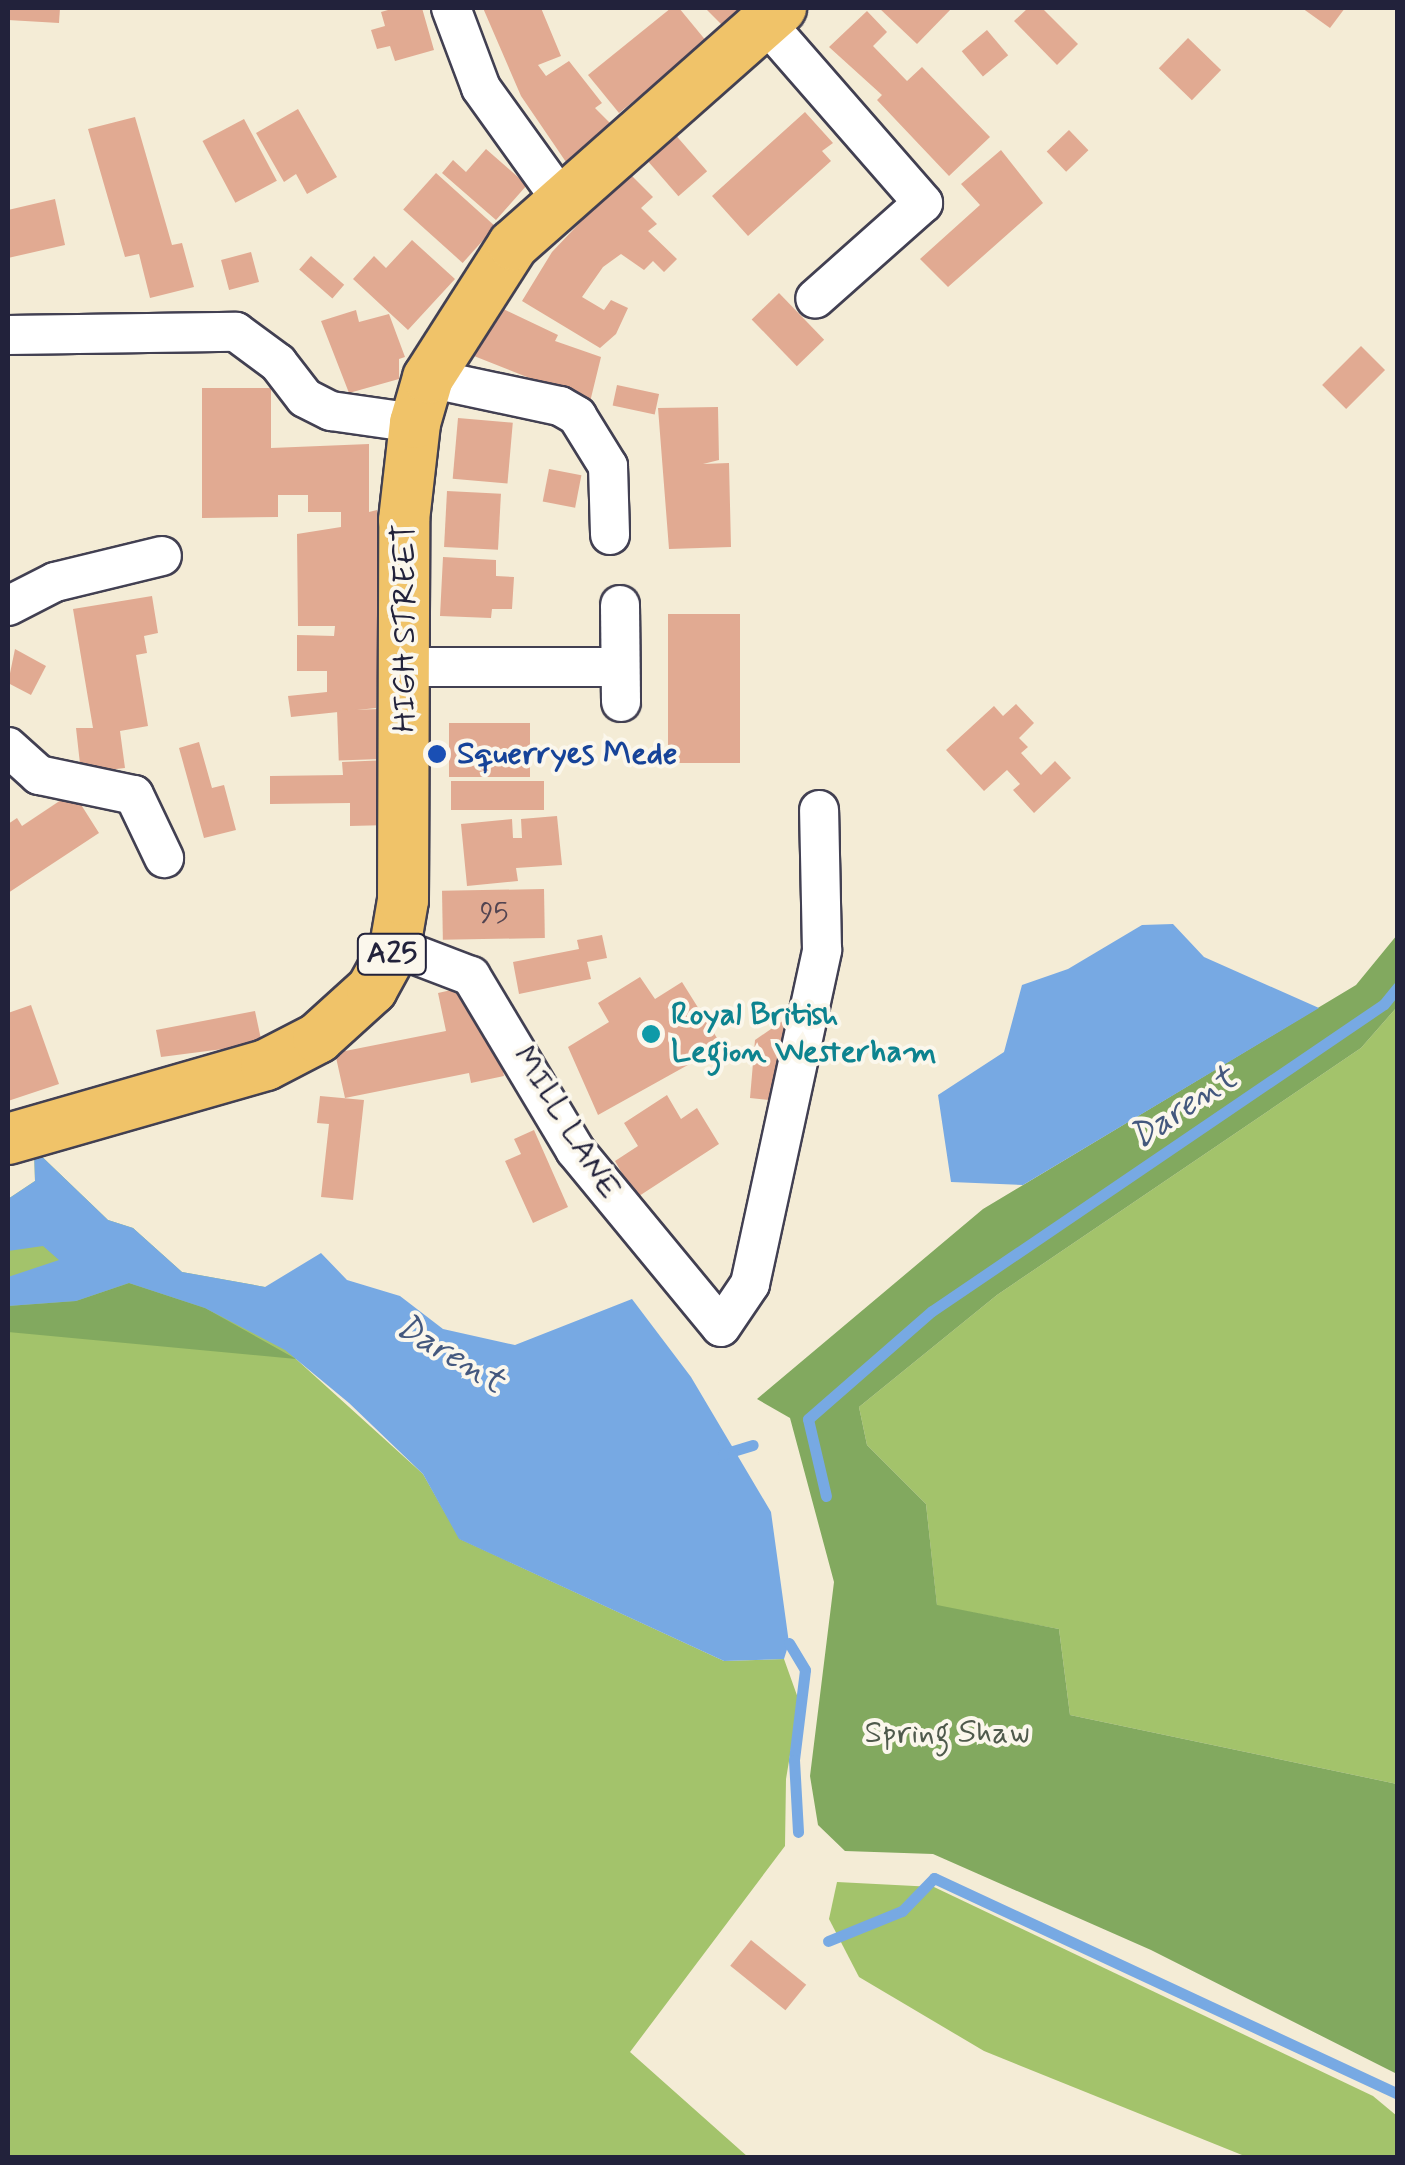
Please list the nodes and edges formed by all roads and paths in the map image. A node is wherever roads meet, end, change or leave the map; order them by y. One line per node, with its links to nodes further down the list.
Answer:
1 (450, 8): 3 (street)
2 (774, 15): 3 (main road, HIGH STREET / A25); 4 (street)
3 (560, 198): 6 (main road, HIGH STREET / A25)
4 (815, 299)
5 (8, 335): 6 (street)
6 (421, 401): 7 (street); 11 (main road, HIGH STREET / A25)
7 (610, 534)
8 (162, 556): 10 (street)
9 (620, 605): 11 (street)
10 (8, 606)
11 (404, 667): 15 (main road, HIGH STREET / A25)
12 (8, 747): 14 (street)
13 (819, 810): 15 (street, MILL LANE)
14 (164, 858)
15 (395, 947): 16 (main road, HIGH STREET / A25)
16 (8, 1139)

